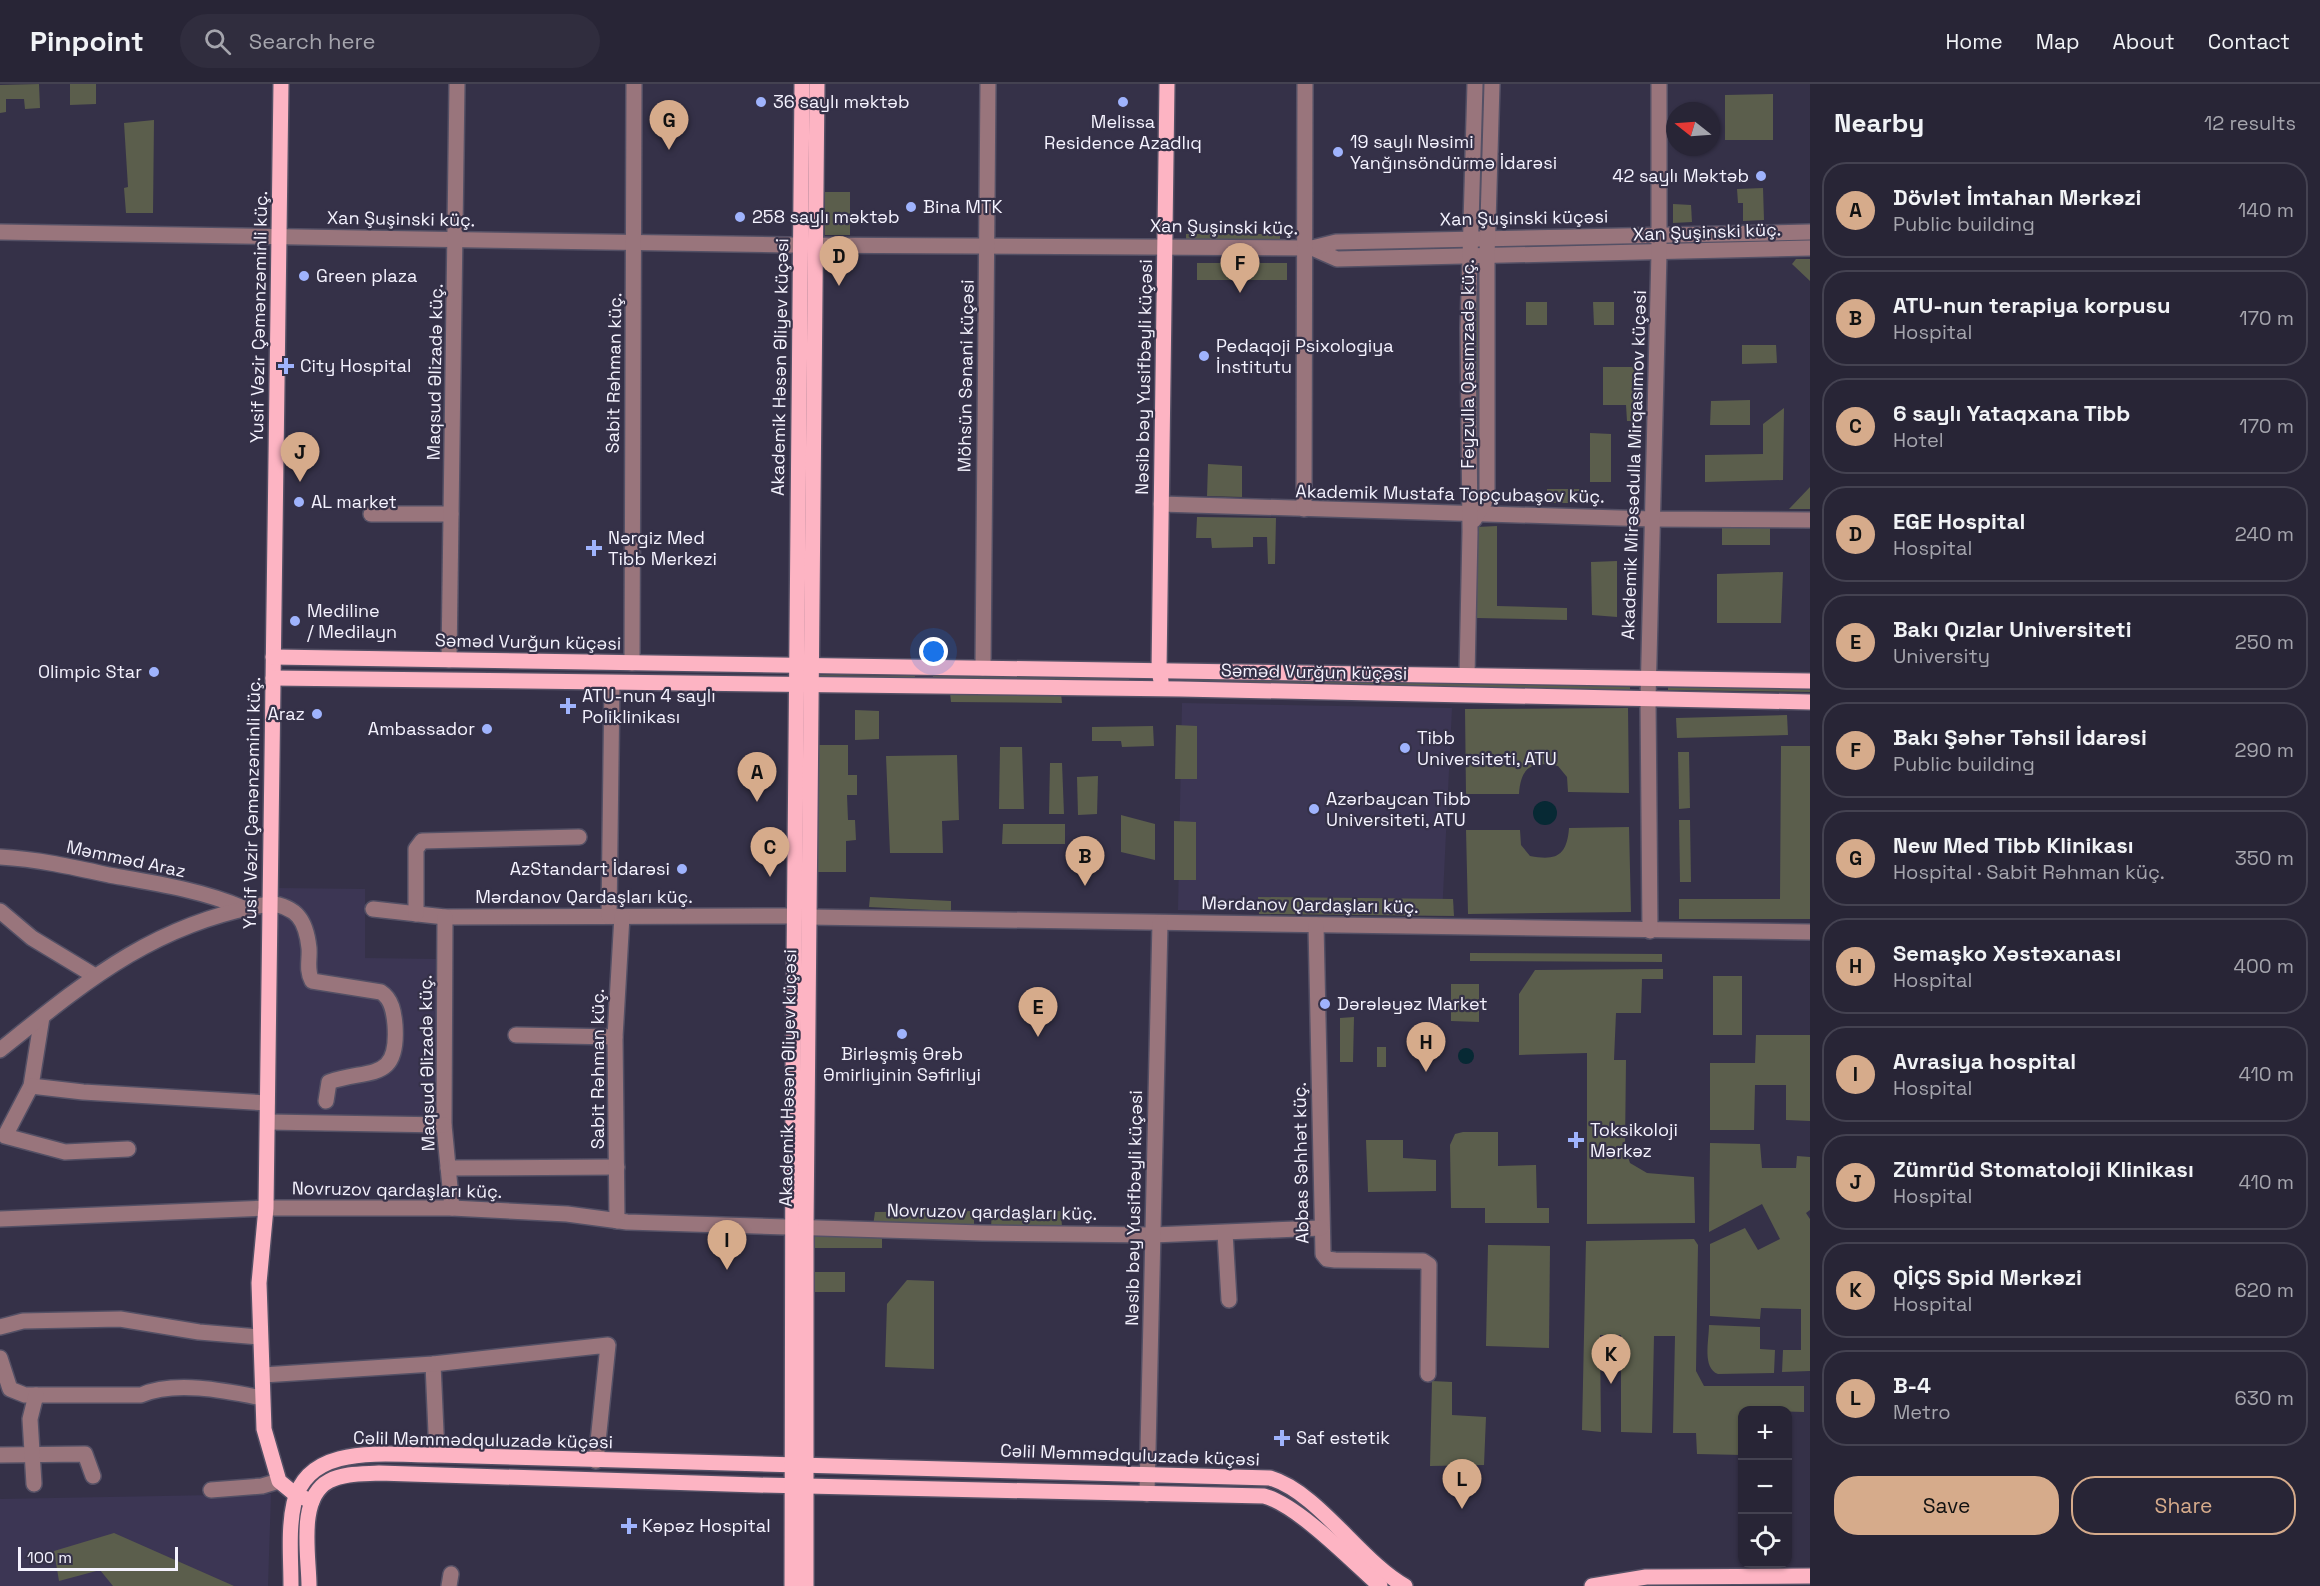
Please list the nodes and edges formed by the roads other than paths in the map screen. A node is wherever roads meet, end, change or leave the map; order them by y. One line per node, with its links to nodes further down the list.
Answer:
1 (281, 84): 15 (main road, Yusif Vəzir Çəmənzəminli küç.)
2 (457, 84): 17 (street, Maqsud Əlizadə küç.)
3 (634, 84): 18 (street, Sabit Rəhman küç.)
4 (802, 84): 19 (main road, Akademik Həsən Əliyev küçəsi)
5 (817, 84): 19 (main road, Akademik Həsən Əliyev küçəsi)
6 (988, 84): 20 (street, Möhsün Sənani küçəsi)
7 (1167, 84): 21 (main road, Nəsib bəy Yusifbəyli küçəsi)
8 (1305, 84): 22 (street)
9 (1475, 84): 16 (street, Feyzulla Qasımzadə küç.)
10 (1492, 84): 16 (street, Feyzulla Qasımzadə küç.)
11 (1659, 84): 14 (street)
12 (0, 232): 15 (street, Xan Şuşinski küç.)
13 (1810, 232): 14 (street, Xan Şuşinski küçəsi)
14 (1659, 234): 16 (street, Xan Şuşinski küçəsi); 24 (street, Akademik Mirəsədulla Mirqasımov küçəsi)
15 (279, 236): 17 (street, Xan Şuşinski küç.); 34 (main road, Yusif Vəzir Çəmənzəminli küç.)
16 (1479, 238): 22 (street, Xan Şuşinski küçəsi); 25 (street, Feyzulla Qasımzadə küç.); 26 (street, Feyzulla Qasımzadə küç.)
17 (457, 240): 18 (street, Xan Şuşinski küç.); 30 (street, Maqsud Əlizadə küç.)
18 (634, 241): 19 (street, Xan Şuşinski küç.); 36 (street, Sabit Rəhman küç.)
19 (808, 244): 20 (street, Xan Şuşinski küç.); 37 (main road, Akademik Həsən Əliyev küçəsi)
20 (987, 244): 21 (street, Xan Şuşinski küç.); 39 (street, Möhsün Sənani küçəsi)
21 (1165, 246): 22 (street, Xan Şuşinski küç.); 27 (main road, Nəsib bəy Yusifbəyli küçəsi)
22 (1308, 248): 26 (street, Xan Şuşinski küç.); 28 (street)
23 (1810, 248): 24 (street, Xan Şuşinski küç.)
24 (1659, 253): 25 (street, Xan Şuşinski küç.); 32 (street, Akademik Mirəsədulla Mirqasımov küçəsi)
25 (1487, 257): 26 (street, Xan Şuşinski küç.); 31 (street, Feyzulla Qasımzadə küç.)
26 (1470, 258): 31 (street, Feyzulla Qasımzadə küç.)
27 (1161, 504): 28 (street, Akademik Mustafa Topçubaşov küç.); 40 (main road, Nəsib bəy Yusifbəyli küçəsi)
28 (1304, 509): 31 (street, Akademik Mustafa Topçubaşov küç.)
29 (370, 514): 30 (street)
30 (451, 514): 35 (street, Maqsud Əlizadə küç.)
31 (1473, 517): 32 (street, Akademik Mustafa Topçubaşov küç.); 41 (street, Feyzulla Qasımzadə küç.)
32 (1652, 519): 33 (street, Akademik Mustafa Topçubaşov küç.); 43 (street, Akademik Mirəsədulla Mirqasımov küçəsi)
33 (1810, 520)
34 (273, 657): 35 (main road, Səməd Vurğun küçəsi); 42 (main road, Yusif Vəzir Çəmənzəminli küç.)
35 (449, 660): 36 (main road, Səməd Vurğun küçəsi)
36 (632, 663): 37 (main road, Səməd Vurğun küçəsi)
37 (802, 665): 38 (main road, Səməd Vurğun küçəsi); 48 (main road, Akademik Həsən Əliyev küçəsi)
38 (926, 667): 39 (main road, Səməd Vurğun küçəsi); 46 (main road)
39 (984, 668): 40 (main road, Səməd Vurğun küçəsi)
40 (1159, 671): 41 (main road, Səməd Vurğun küçəsi); 47 (main road)
41 (1467, 675): 43 (main road, Səməd Vurğun küçəsi)
42 (273, 678): 45 (main road, Səməd Vurğun küçəsi); 53 (main road, Yusif Vəzir Çəmənzəminli küç.)
43 (1648, 678): 44 (main road, Səməd Vurğun küçəsi); 49 (street, Akademik Mirəsədulla Mirqasımov küçəsi)
44 (1810, 681)
45 (612, 683): 48 (main road, Səməd Vurğun küçəsi); 58 (street, Sabit Rəhman küç.)
46 (926, 687): 47 (main road, Səməd Vurğun küçəsi); 48 (main road, Səməd Vurğun küçəsi)
47 (1173, 689): 49 (main road, Səməd Vurğun küçəsi)
48 (802, 690): 59 (main road, Akademik Həsən Əliyev küçəsi)
49 (1648, 699): 50 (main road, Səməd Vurğun küçəsi); 63 (street)
50 (1810, 702)
51 (579, 837): 57 (street)
52 (0, 857): 54 (street, Məmməd Araz)
53 (269, 904): 54 (street); 71 (street); 72 (main road, Yusif Vəzir Çəmənzəminli küç.)
54 (243, 908): 65 (street)
55 (373, 909): 57 (street, Mərdanov Qardaşları küç.)
56 (0, 910): 65 (street)
57 (416, 914): 60 (street, Mərdanov Qardaşları küç.)
58 (616, 916): 59 (street, Mərdanov Qardaşları küç.); 60 (street, Mərdanov Qardaşları küç.); 68 (street, Sabit Rəhman küç.)
59 (802, 916): 61 (street, Mərdanov Qardaşları küç.); 83 (main road, Akademik Həsən Əliyev küçəsi)
60 (445, 917): 74 (street, Maqsud Əlizadə küç.)
61 (1160, 923): 62 (street, Mərdanov Qardaşları küç.); 86 (street, Nəsib bəy Yusifbəyli küçəsi)
62 (1316, 925): 63 (street, Mərdanov Qardaşları küç.); 84 (street, Abbas Səhhət küç.)
63 (1650, 931): 64 (street, Mərdanov Qardaşları küç.)
64 (1810, 932)
65 (95, 976): 66 (street)
66 (42, 1017): 69 (street); 70 (street)
67 (516, 1035): 68 (street)
68 (615, 1036): 77 (street, Sabit Rəhman küç.)
69 (0, 1050)
70 (31, 1086): 72 (street); 75 (street)
71 (326, 1101)
72 (267, 1103): 73 (main road, Yusif Vəzir Çəmənzəminli küç.)
73 (268, 1122): 74 (street); 79 (main road, Yusif Vəzir Çəmənzəminli küç.)
74 (444, 1125): 78 (street, Maqsud Əlizadə küç.)
75 (3, 1136): 76 (street)
76 (128, 1149)
77 (617, 1167): 78 (street); 82 (street, Sabit Rəhman küç.)
78 (448, 1168): 80 (street, Maqsud Əlizadə küç.)
79 (266, 1208): 80 (street, Novruzov qardaşları küç.); 81 (street, Novruzov qardaşları küç.); 89 (main road, Yusif Vəzir Çəmənzəminli küç.)
80 (452, 1208): 82 (street, Novruzov qardaşları küç.)
81 (0, 1220)
82 (618, 1221): 83 (street, Novruzov qardaşları küç.)
83 (799, 1228): 86 (street, Novruzov qardaşları küç.); 101 (main road, Akademik Həsən Əliyev küçəsi)
84 (1321, 1228): 85 (street, Novruzov qardaşları küç.); 92 (street, Abbas Səhhət küç.)
85 (1225, 1233): 86 (street, Novruzov qardaşları küç.); 87 (street)
86 (1153, 1235): 102 (street, Nəsib bəy Yusifbəyli küçəsi)
87 (1229, 1300)
88 (0, 1327): 89 (street)
89 (260, 1337): 93 (main road, Yusif Vəzir Çəmənzəminli küç.)
90 (0, 1358): 94 (street)
91 (434, 1364): 93 (street); 98 (street); 100 (street)
92 (1428, 1374)
93 (263, 1375): 95 (main road, Yusif Vəzir Çəmənzəminli küç.)
94 (36, 1395): 95 (street); 96 (street)
95 (262, 1398): 105 (main road, Yusif Vəzir Çəmənzəminli küç.)
96 (32, 1453): 97 (street); 103 (street); 107 (street)
97 (0, 1455)
98 (437, 1455): 99 (main road, Cəlil Məmmədquluzadə küçəsi); 111 (main road, Cəlil Məmmədquluzadə küçəsi)
99 (504, 1458): 100 (main road, Cəlil Məmmədquluzadə küçəsi); 104 (main road)
100 (596, 1461): 101 (main road, Cəlil Məmmədquluzadə küçəsi)
101 (802, 1462): 102 (main road, Cəlil Məmmədquluzadə küçəsi); 109 (main road, Akademik Həsən Əliyev küçəsi)
102 (1148, 1474): 106 (main road, Cəlil Məmmədquluzadə küçəsi); 110 (street, Nəsib bəy Yusifbəyli küçəsi)
103 (93, 1476)
104 (503, 1477): 109 (main road, Cəlil Məmmədquluzadə küçəsi); 113 (main road, Cəlil Məmmədquluzadə küçəsi)
105 (279, 1481): 108 (street); 111 (main road)
106 (1283, 1483): 112 (main road); 120 (main road, Cəlil Məmmədquluzadə küçəsi)
107 (34, 1484)
108 (211, 1490)
109 (802, 1492): 110 (main road, Cəlil Məmmədquluzadə küçəsi); 117 (main road); 118 (main road)
110 (1147, 1494): 112 (main road, Cəlil Məmmədquluzadə küçəsi)
111 (296, 1495): 113 (main road); 115 (main road, Cəlil Məmmədquluzadə küçəsi)
112 (1274, 1499): 119 (main road, Cəlil Məmmədquluzadə küçəsi)
113 (312, 1501): 116 (main road)
114 (1810, 1576): 121 (main road)
115 (291, 1586)
116 (309, 1586)
117 (792, 1586)
118 (806, 1586)
119 (1380, 1586)
120 (1405, 1586)
121 (1592, 1586)

